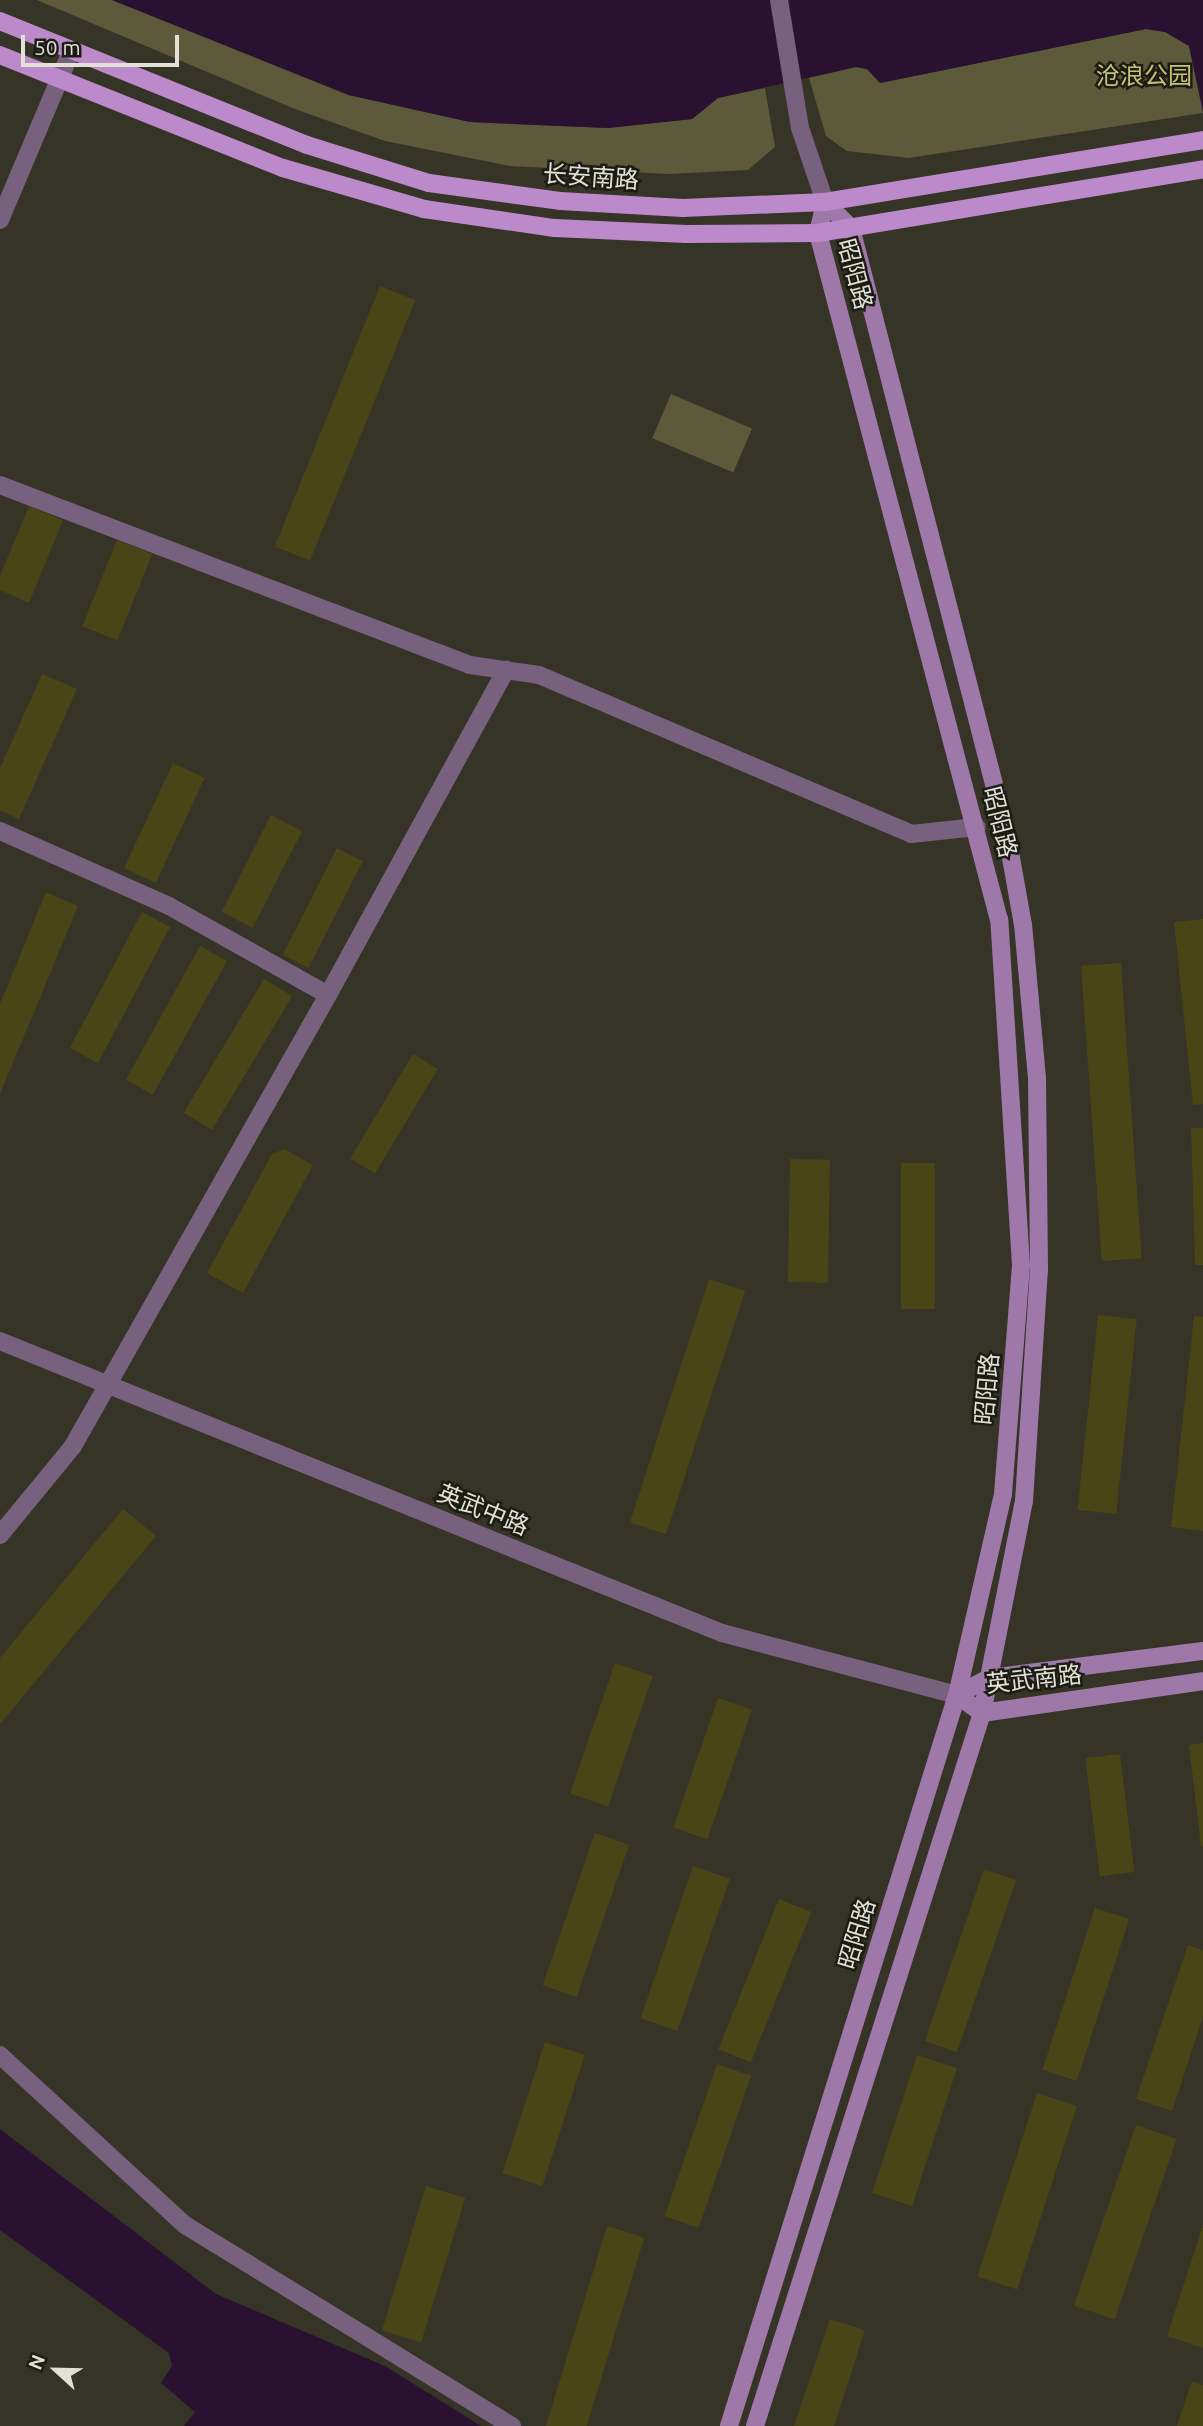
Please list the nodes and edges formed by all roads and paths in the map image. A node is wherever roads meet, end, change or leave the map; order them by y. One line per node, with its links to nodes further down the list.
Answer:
1 (779, 0): 8 (street)
2 (0, 21): 3 (main road, 长安南路)
3 (71, 52): 5 (street); 8 (main road, 长安南路)
4 (0, 55): 5 (main road)
5 (60, 80): 9 (street); 11 (main road)
6 (1203, 139): 8 (main road, 长安南路)
7 (1203, 169): 10 (main road)
8 (825, 202): 10 (main road, 昭阳路); 11 (main road, 昭阳路)
9 (0, 220)
10 (852, 228): 11 (main road); 21 (main road, 昭阳路)
11 (818, 233): 14 (main road, 昭阳路)
12 (0, 485): 13 (street)
13 (506, 670): 14 (street); 16 (street)
14 (977, 827): 23 (main road, 昭阳路)
15 (0, 831): 16 (street)
16 (328, 995): 18 (street)
17 (0, 1341): 18 (street, 英武中路)
18 (107, 1385): 19 (street); 23 (street, 英武中路)
19 (0, 1535)
20 (1203, 1651): 21 (main road, 英武南路)
21 (989, 1678): 23 (main road, 英武南路); 24 (main road, 昭阳路)
22 (1203, 1681): 24 (main road, 英武南路)
23 (957, 1695): 24 (main road, 英武南路); 27 (main road, 昭阳路)
24 (982, 1713): 28 (main road, 昭阳路)
25 (0, 2055): 26 (street)
26 (512, 2426)
27 (729, 2426)
28 (755, 2426)

